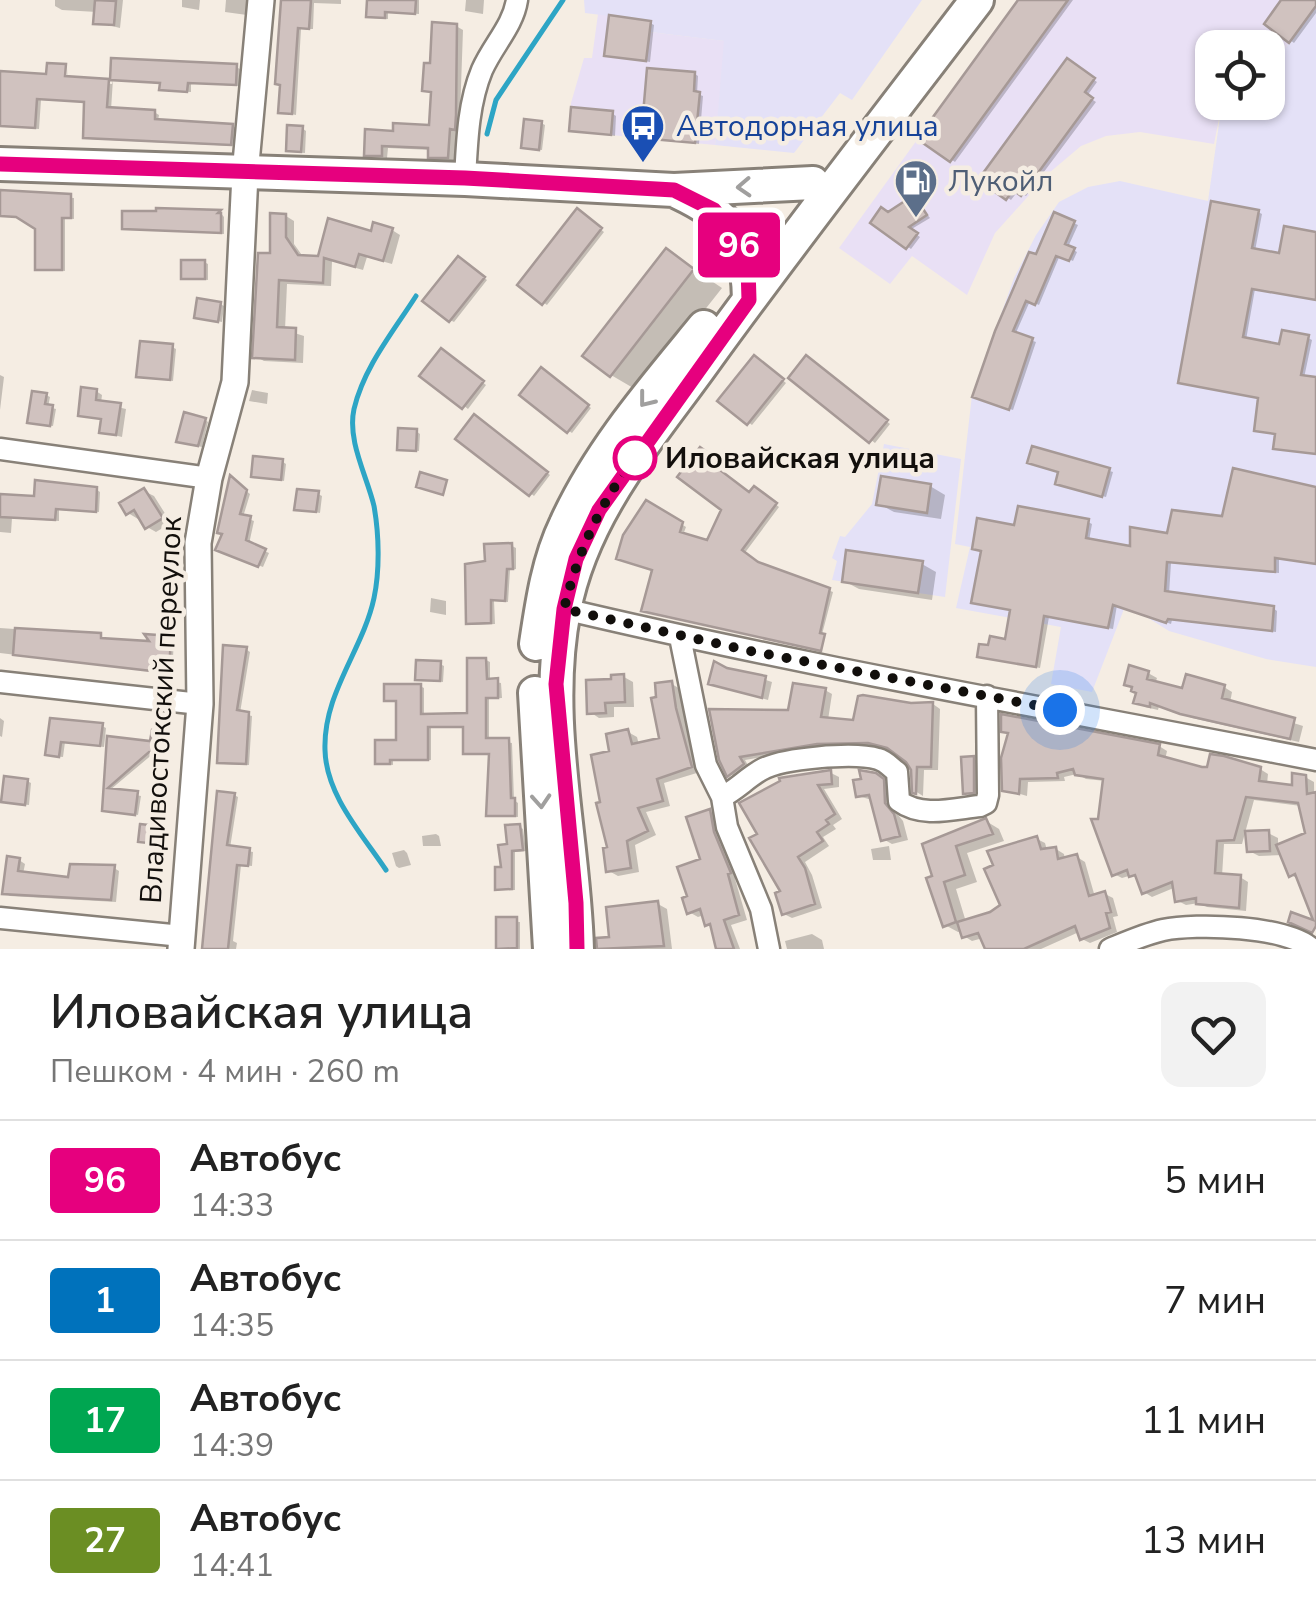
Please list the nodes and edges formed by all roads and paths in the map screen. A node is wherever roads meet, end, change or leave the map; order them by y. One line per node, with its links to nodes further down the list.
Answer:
1 (261, 0): 6 (street, Владивостокский переулок)
2 (517, 0): 7 (street)
3 (951, 0): 8 (main road)
4 (977, 0): 11 (main road)
5 (0, 164): 6 (main road)
6 (245, 174): 7 (main road); 13 (street, Владивостокский переулок)
7 (465, 178): 9 (main road)
8 (813, 184): 9 (main road, one-way to 9); 10 (main road)
9 (674, 190): 10 (main road)
10 (748, 267): 11 (main road); 23 (main road, one-way to 23)
11 (749, 300): 14 (main road)
12 (0, 449): 13 (street)
13 (210, 478): 18 (street, Владивостокский переулок)
14 (564, 609): 15 (street); 24 (main road)
15 (680, 636): 17 (street); 20 (street)
16 (0, 682): 18 (street)
17 (987, 696): 19 (street); 20 (street)
18 (200, 704): 22 (street, Владивостокский переулок)
19 (1316, 760)
20 (722, 798): 25 (street)
21 (0, 918): 22 (street)
22 (182, 943)
23 (550, 949)
24 (577, 949)
25 (769, 949)
26 (1110, 949): 27 (street)
27 (1312, 949)

